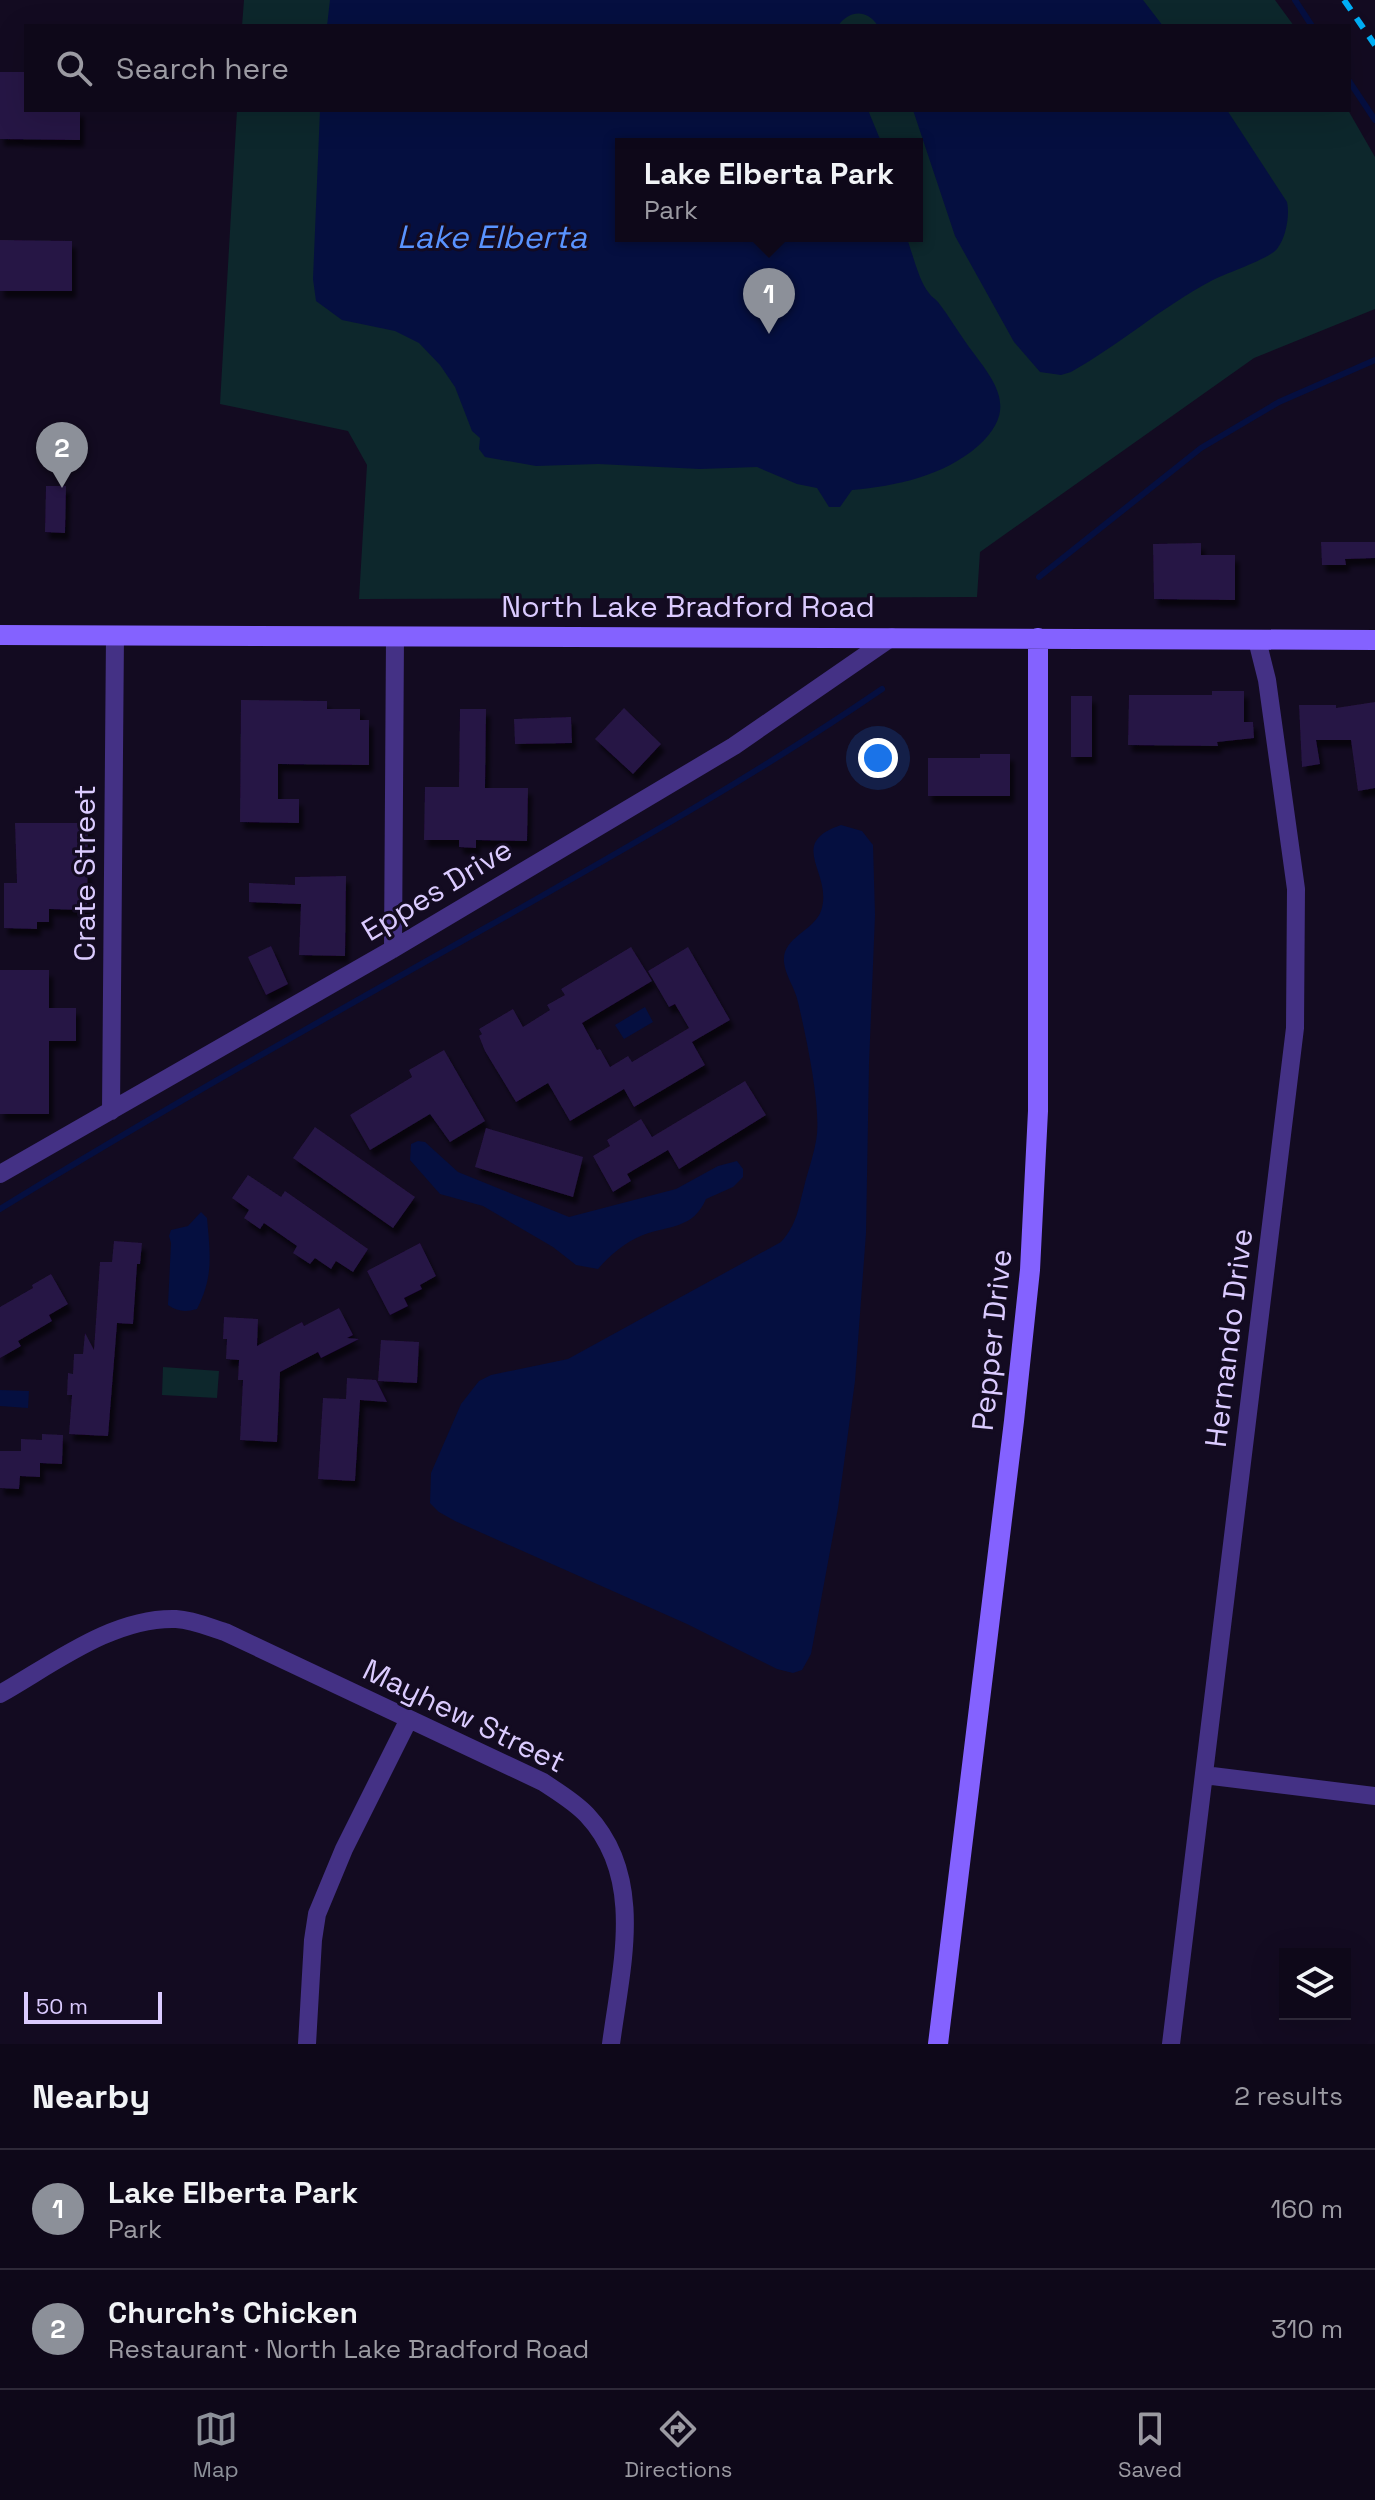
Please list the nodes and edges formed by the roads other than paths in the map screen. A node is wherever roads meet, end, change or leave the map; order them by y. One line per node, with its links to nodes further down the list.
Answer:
1 (0, 635): 2 (street, North Lake Bradford Road)
2 (115, 635): 3 (street, North Lake Bradford Road); 9 (street, Crate Street)
3 (395, 637): 4 (street, North Lake Bradford Road); 8 (street)
4 (892, 637): 5 (street, North Lake Bradford Road); 8 (street, Eppes Drive)
5 (1038, 638): 6 (street, North Lake Bradford Road); 17 (street, Pepper Drive)
6 (1257, 640): 7 (street, North Lake Bradford Road); 13 (street, Hernando Drive)
7 (1375, 640)
8 (393, 949): 9 (street, Eppes Drive)
9 (111, 1111): 10 (street, Eppes Drive)
10 (0, 1174)
11 (0, 1694): 12 (street, Mayhew Street)
12 (409, 1719): 15 (street); 16 (street, Mayhew Street)
13 (1204, 1775): 14 (street); 18 (street, Hernando Drive)
14 (1375, 1796)
15 (307, 2044)
16 (611, 2044)
17 (938, 2044)
18 (1171, 2044)

